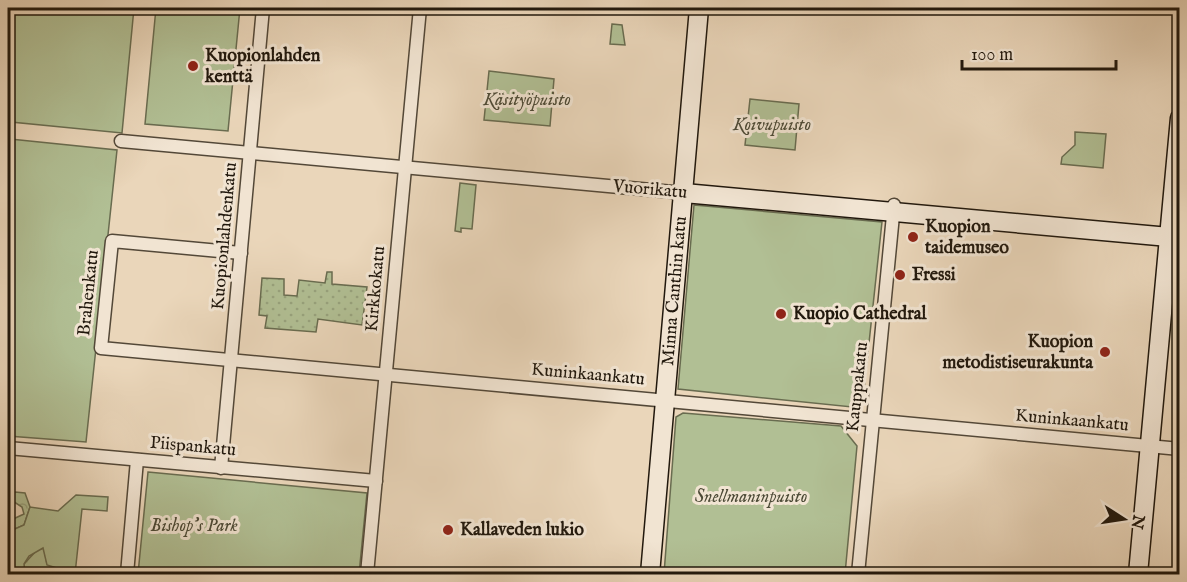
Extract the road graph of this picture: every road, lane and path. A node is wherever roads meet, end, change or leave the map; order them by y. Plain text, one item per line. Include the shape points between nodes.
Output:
1 (263, 8) edge
2 (420, 8) edge
3 (699, 8) edge
4 (1179, 118) edge
5 (121, 141) dead end
6 (250, 153) junction
7 (405, 167) junction
8 (684, 194) junction
9 (894, 208) junction
10 (1175, 238) edge
11 (241, 253) junction
12 (101, 348) joint
13 (231, 360) junction
14 (386, 375) junction
15 (665, 400) junction
16 (873, 420) junction
17 (1150, 447) junction
18 (8, 448) edge
19 (1179, 449) edge
20 (137, 460) junction
21 (221, 468) junction
22 (376, 481) junction
23 (127, 574) edge
24 (367, 574) edge
25 (650, 574) edge
26 (858, 574) edge
27 (1138, 574) edge

1 - 6 street, Kuopionlahdenkatu
2 - 7 street, Kirkkokatu
3 - 8 main road, Minna Canthin katu
4 - 10 main road
5 - 6 street, Vuorikatu
6 - 7 street, Vuorikatu
6 - 11 street, Kuopionlahdenkatu
7 - 8 street, Vuorikatu
7 - 14 street, Kirkkokatu
8 - 9 main road, Vuorikatu
8 - 15 main road, Minna Canthin katu
9 - 10 main road, Vuorikatu
9 - 16 street, Kauppakatu
10 - 17 main road
11 - 12 street, Brahenkatu via 112,241
11 - 13 street, Kuopionlahdenkatu
12 - 13 street, Kuninkaankatu
13 - 14 street, Kuninkaankatu
13 - 21 street, Kuopionlahdenkatu
14 - 15 street, Kuninkaankatu
14 - 22 street, Kirkkokatu
15 - 16 street, Kuninkaankatu
15 - 25 main road, Minna Canthin katu
16 - 17 street, Kuninkaankatu
16 - 26 street, Kauppakatu
17 - 19 street, Kuninkaankatu
17 - 27 main road
18 - 20 street, Piispankatu
20 - 21 street, Piispankatu
20 - 23 street
21 - 22 street, Piispankatu
22 - 24 street, Kirkkokatu

